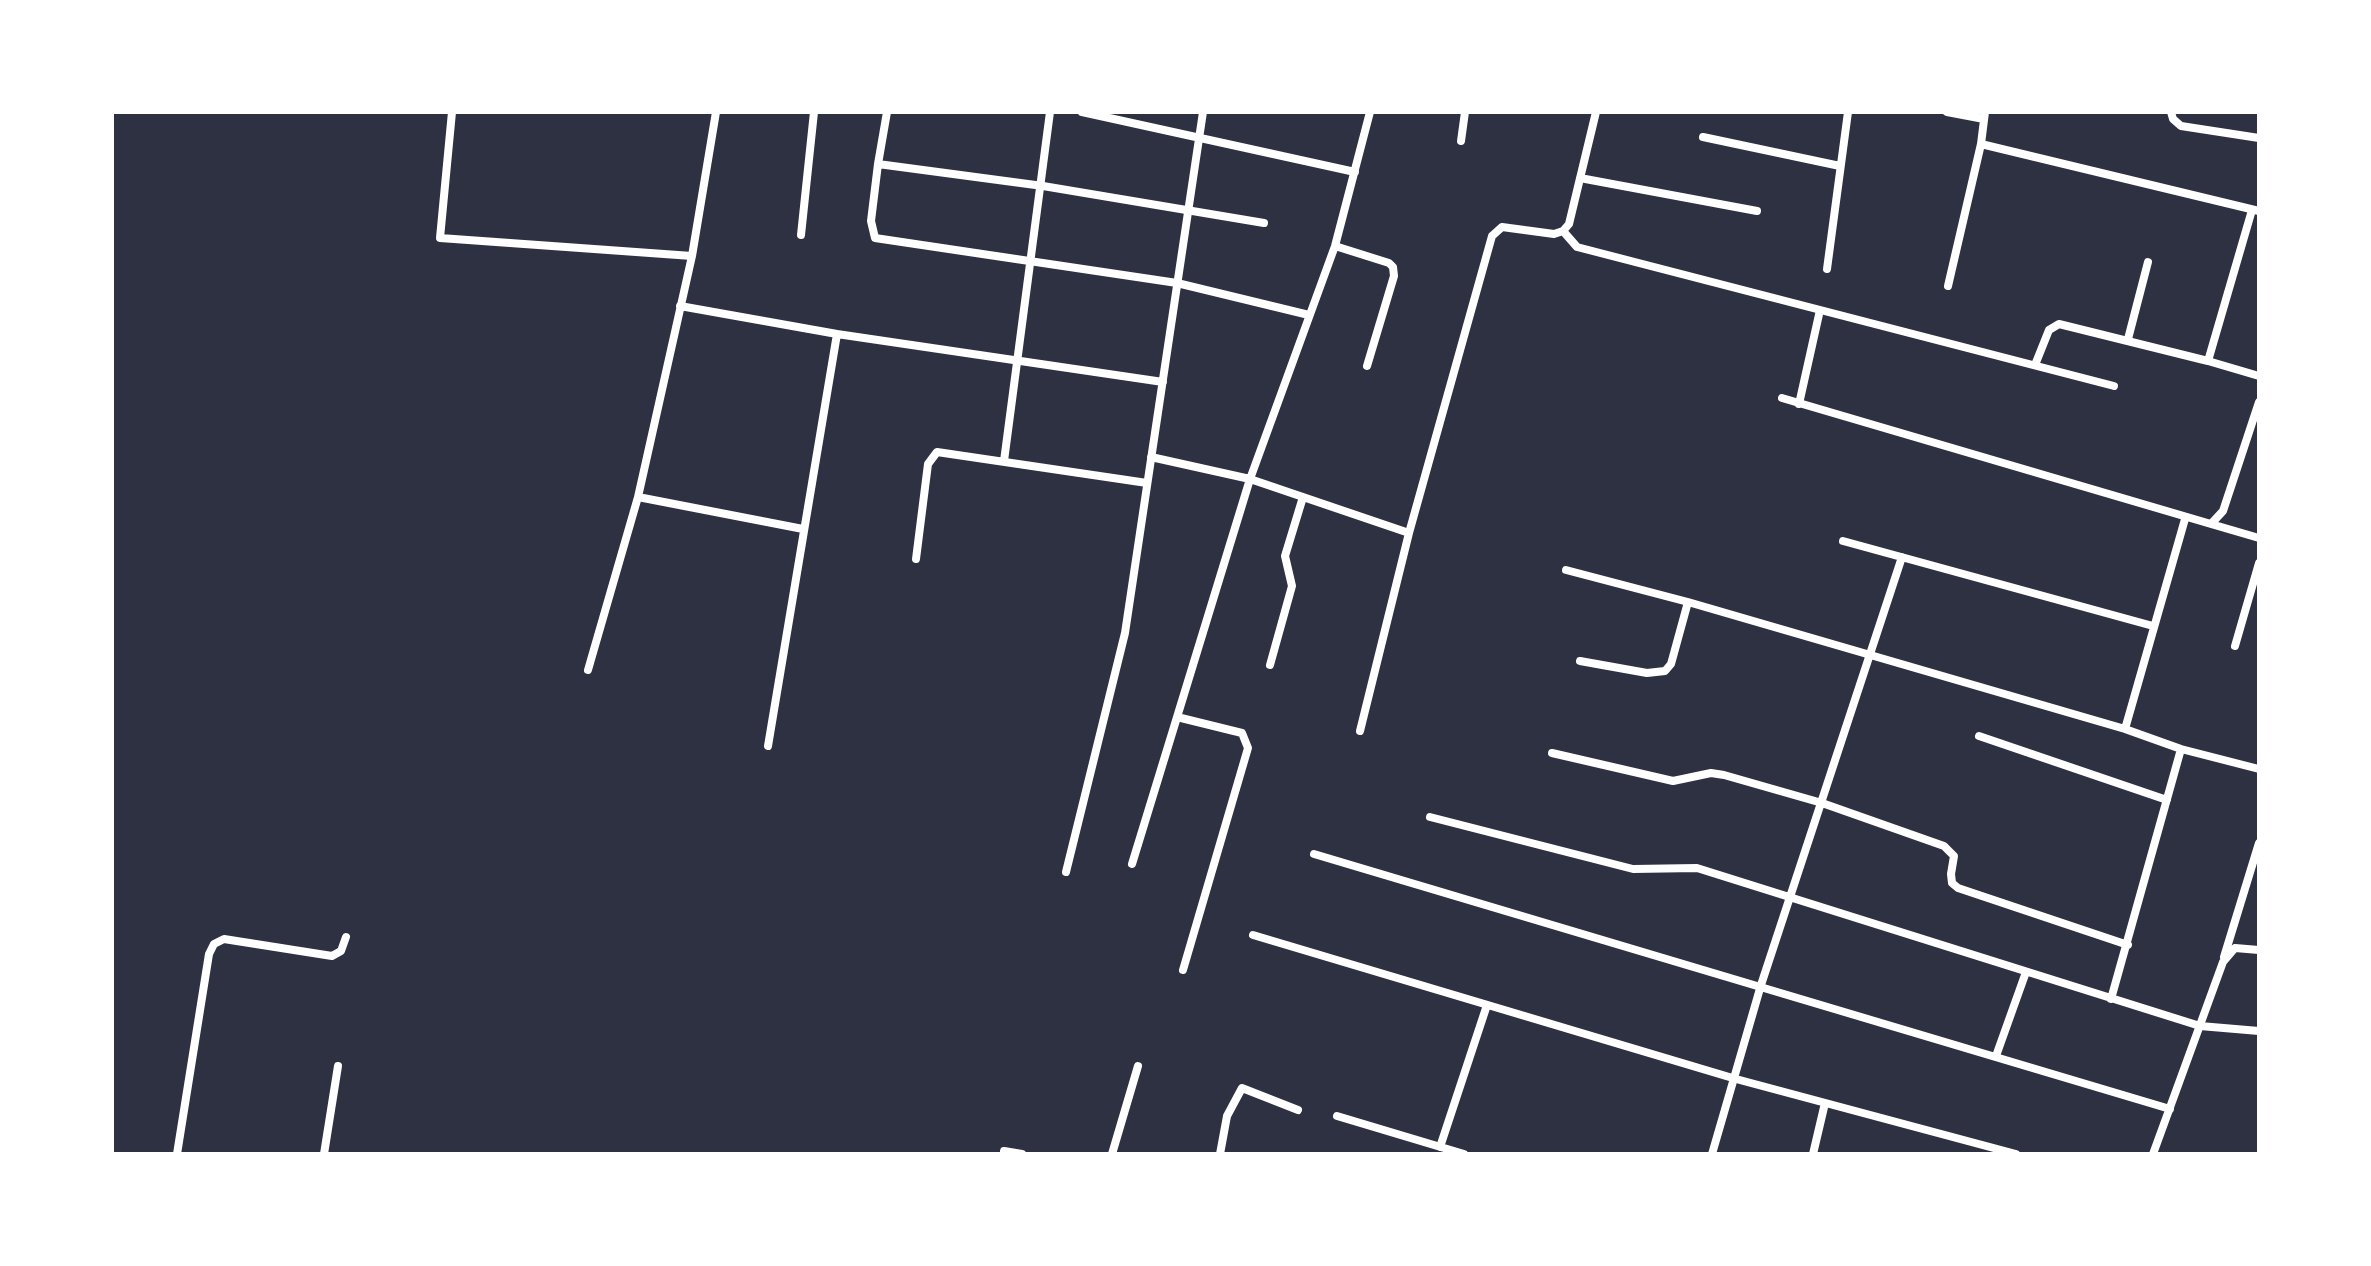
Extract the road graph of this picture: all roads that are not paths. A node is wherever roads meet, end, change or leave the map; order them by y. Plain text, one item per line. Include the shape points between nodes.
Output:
1 (452, 112) edge
2 (716, 112) edge
3 (814, 112) edge
4 (887, 112) edge
5 (1050, 112) edge
6 (1082, 112) edge
7 (1203, 112) edge
8 (1370, 112) edge
9 (1465, 112) edge
10 (1596, 112) edge
11 (1848, 112) edge
12 (1947, 112) edge
13 (2171, 112) edge
14 (1984, 115) edge
15 (1703, 137) dead end
16 (2259, 138) edge
17 (1199, 140) junction
18 (1461, 141) dead end
19 (1981, 144) junction
20 (878, 164) junction
21 (1840, 166) junction
22 (1355, 172) junction
23 (1580, 178) junction
24 (1043, 186) junction
25 (1190, 210) junction
26 (2255, 210) edge
27 (1757, 211) dead end
28 (1264, 223) dead end
29 (1563, 231) junction
30 (801, 235) dead end
31 (1335, 246) junction
32 (692, 256) junction
33 (2148, 262) dead end
34 (1033, 263) junction
35 (1827, 269) dead end
36 (1177, 283) junction
37 (1948, 286) dead end
38 (680, 306) junction
39 (1820, 310) junction
40 (1309, 315) junction
41 (837, 334) junction
42 (2128, 339) junction
43 (2208, 361) junction
44 (1018, 363) junction
45 (2035, 365) junction
46 (1367, 366) dead end
47 (2259, 376) edge
48 (1163, 382) junction
49 (2114, 386) dead end
50 (1782, 398) dead end
51 (2259, 402) edge
52 (1799, 404) junction
53 (1151, 457) junction
54 (1004, 461) junction
55 (1250, 479) junction
56 (1147, 483) junction
57 (638, 497) junction
58 (1303, 497) junction
59 (2185, 519) junction
60 (2211, 524) junction
61 (803, 529) junction
62 (1409, 533) junction
63 (2259, 538) edge
64 (1843, 541) dead end
65 (1902, 557) junction
66 (916, 559) dead end
67 (2259, 563) edge
68 (1566, 570) dead end
69 (1688, 602) junction
70 (2153, 626) junction
71 (2235, 646) dead end
72 (1871, 656) junction
73 (1580, 661) dead end
74 (1270, 665) dead end
75 (588, 670) dead end
76 (1177, 717) junction
77 (2125, 729) junction
78 (1360, 731) dead end
79 (1979, 736) dead end
80 (768, 746) dead end
81 (2181, 749) junction
82 (1552, 753) dead end
83 (2259, 769) edge
84 (2167, 800) junction
85 (1822, 803) junction
86 (1430, 817) dead end
87 (2259, 843) edge
88 (1314, 854) dead end
89 (1132, 864) dead end
90 (1066, 872) dead end
91 (1792, 895) junction
92 (1253, 935) dead end
93 (346, 937) dead end
94 (2128, 945) junction
95 (2259, 950) edge
96 (2223, 962) junction
97 (1183, 970) dead end
98 (2026, 972) junction
99 (1761, 985) junction
100 (2111, 999) junction
101 (1487, 1005) junction
102 (2200, 1026) junction
103 (2259, 1031) edge
104 (1996, 1056) junction
105 (338, 1066) dead end
106 (1138, 1066) dead end
107 (1736, 1079) junction
108 (1825, 1103) junction
109 (2170, 1109) junction
110 (1298, 1110) dead end
111 (1337, 1116) dead end
112 (1440, 1147) junction
113 (1004, 1151) dead end
114 (177, 1154) edge
115 (324, 1154) edge
116 (1022, 1154) edge
117 (1112, 1154) edge
118 (1220, 1154) edge
119 (1464, 1154) edge
120 (1712, 1154) edge
121 (1813, 1154) edge
122 (2016, 1154) edge
123 (2153, 1154) edge

1 - 32 street via 440,238
2 - 32 street
3 - 30 street
4 - 20 street
5 - 24 street
6 - 17 street
7 - 17 street
8 - 22 street
9 - 18 street
10 - 23 street
11 - 21 street
12 - 14 street
13 - 16 street via 2181,126
14 - 19 street
15 - 21 street
17 - 22 street
17 - 25 street
19 - 26 street
19 - 37 street
20 - 24 street
20 - 34 street via 871,221 875,238
21 - 35 street
22 - 31 street
23 - 27 street
23 - 29 street
24 - 25 street
24 - 34 street
25 - 28 street
25 - 36 street
26 - 43 street
29 - 39 street via 1577,247
29 - 62 street via 1502,227 1492,236
31 - 40 street
31 - 46 street via 1393,267
32 - 38 street
33 - 42 street
34 - 36 street
34 - 44 street
36 - 40 street
36 - 48 street
38 - 41 street
38 - 57 street
39 - 45 street
39 - 52 street
40 - 55 street
41 - 44 street
41 - 61 street
42 - 43 street
42 - 45 street via 2059,324 2049,330
43 - 47 street
44 - 48 street
44 - 54 street
45 - 49 street
48 - 53 street
50 - 52 street
51 - 60 street via 2223,511
52 - 59 street
53 - 55 street
53 - 56 street
54 - 56 street
54 - 66 street via 947,451 931,457
55 - 58 street
55 - 76 street
56 - 90 street via 1110,703
57 - 61 street
57 - 75 street
58 - 62 street
58 - 74 street via 1285,556 1292,586
59 - 60 street
59 - 70 street
60 - 63 street
61 - 80 street
62 - 78 street
64 - 65 street
65 - 70 street
65 - 72 street
67 - 71 street
68 - 69 street
69 - 72 street
69 - 73 street via 1665,671 1647,673
70 - 77 street
72 - 77 street
72 - 85 street
76 - 89 street
76 - 97 street via 1242,733 1248,748
77 - 81 street
79 - 84 street
81 - 83 street
81 - 84 street
82 - 85 street via 1673,781 1724,775
84 - 94 street
85 - 91 street
85 - 94 street via 1944,846 1954,856 1952,883 1958,888
86 - 91 street via 1633,869 1697,868
87 - 96 street
88 - 99 street
91 - 98 street
91 - 99 street
92 - 101 street
93 - 114 street via 341,951 332,956 224,939 214,944
94 - 100 street
95 - 96 street via 2235,948
96 - 102 street
98 - 100 street
98 - 104 street
99 - 104 street
99 - 107 street
100 - 102 street
101 - 107 street
101 - 112 street
102 - 103 street
102 - 109 street
104 - 109 street
105 - 115 street
106 - 117 street
107 - 108 street
107 - 120 street
108 - 121 street
108 - 122 street
109 - 123 street
110 - 118 street via 1242,1088 1227,1116
111 - 112 street
112 - 119 street
113 - 116 street

